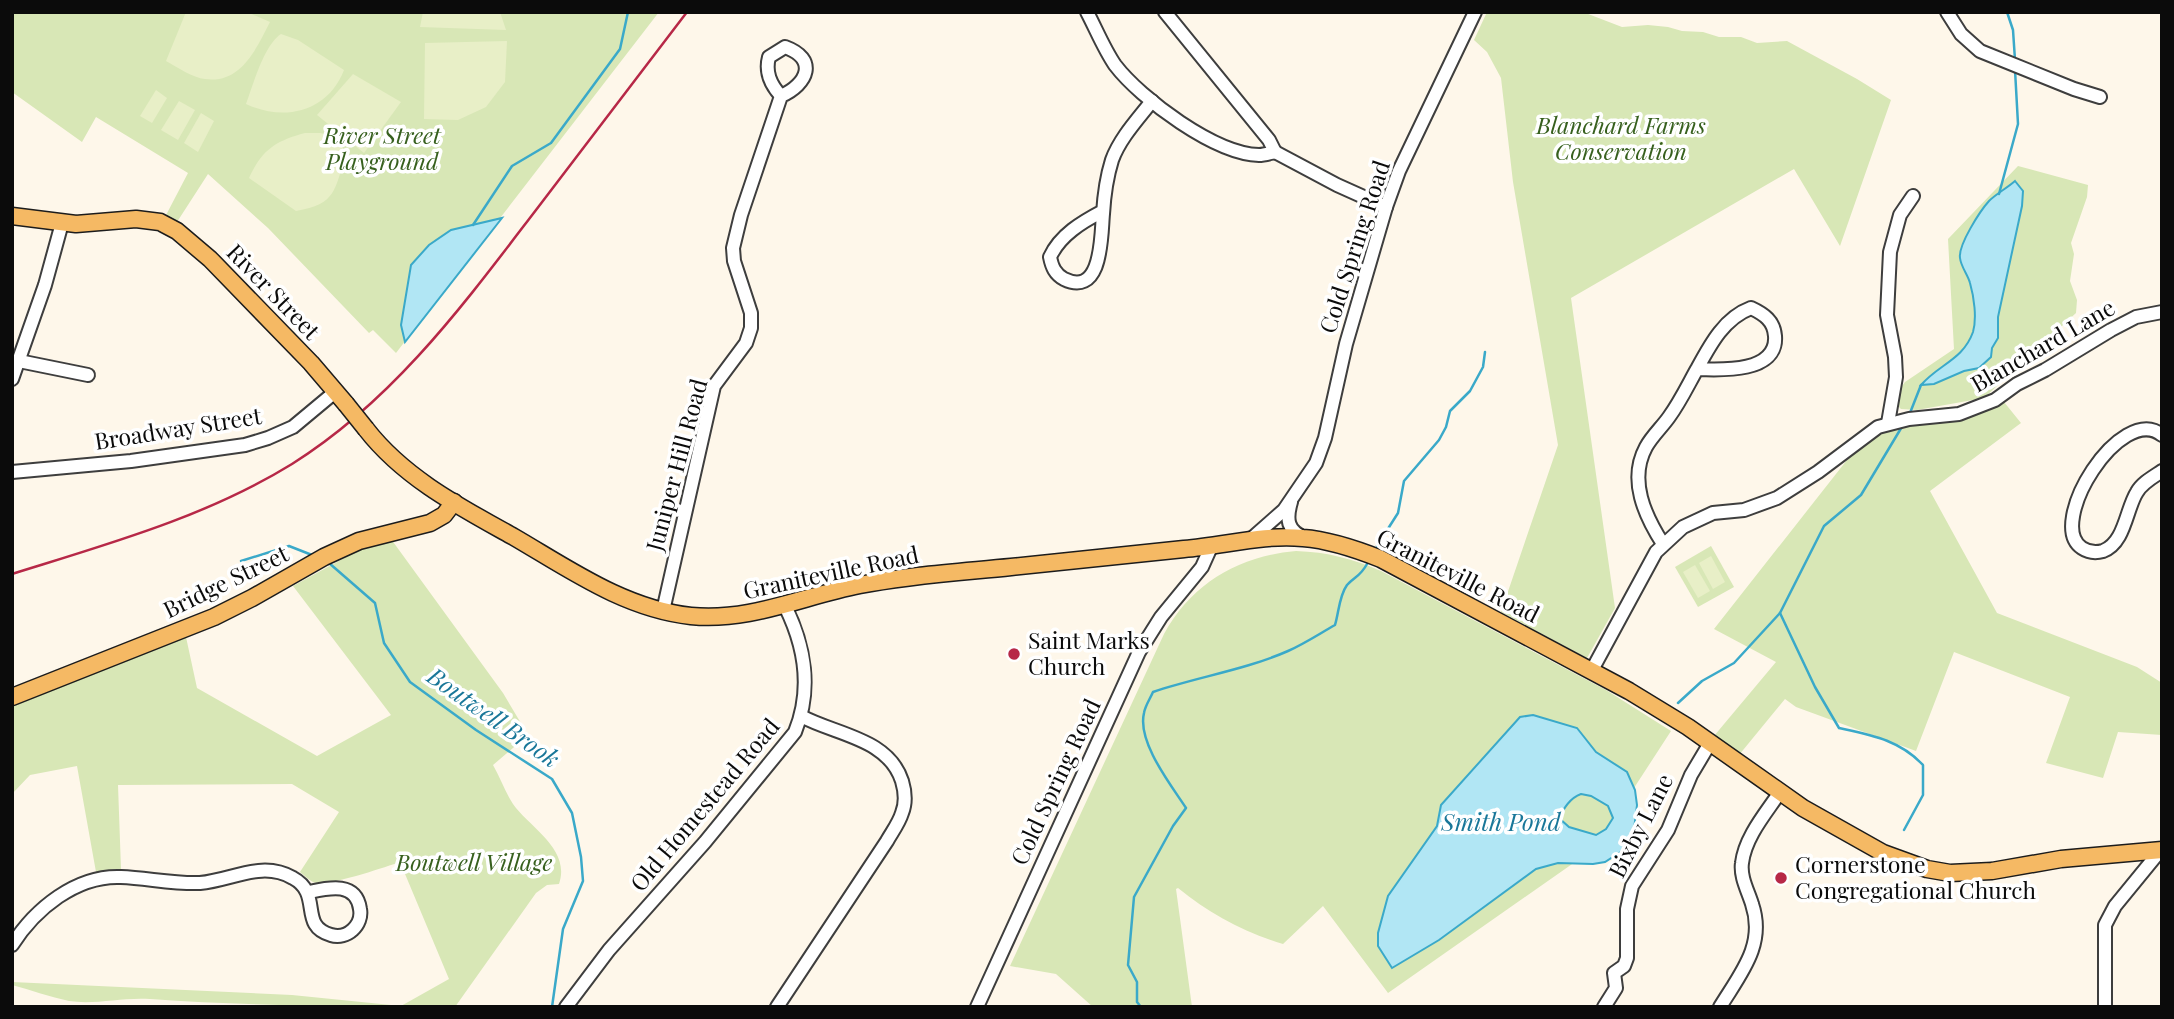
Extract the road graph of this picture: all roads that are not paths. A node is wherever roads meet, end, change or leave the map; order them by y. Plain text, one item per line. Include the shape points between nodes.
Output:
1 (1087, 12) edge
2 (1165, 12) edge
3 (1947, 12) edge
4 (1474, 13) edge
5 (781, 96) dead end
6 (2100, 97) dead end
7 (1152, 101) junction
8 (1275, 152) junction
9 (1913, 196) dead end
10 (1386, 207) junction
11 (1103, 211) junction
12 (12, 216) edge
13 (62, 223) junction
14 (2162, 312) edge
15 (19, 360) junction
16 (1697, 369) junction
17 (88, 375) dead end
18 (12, 379) edge
19 (341, 398) junction
20 (1888, 423) junction
21 (2162, 435) edge
22 (2162, 471) edge
23 (12, 472) edge
24 (1292, 500) junction
25 (454, 502) junction
26 (1305, 538) junction
27 (1250, 540) junction
28 (1663, 544) junction
29 (1211, 547) junction
30 (1193, 549) junction
31 (1188, 583) junction
32 (785, 606) junction
33 (663, 611) junction
34 (1592, 670) junction
35 (12, 697) edge
36 (802, 716) junction
37 (1710, 743) junction
38 (1780, 792) junction
39 (2161, 850) edge
40 (309, 892) junction
41 (12, 945) edge
42 (566, 1007) edge
43 (776, 1007) edge
44 (977, 1007) edge
45 (1604, 1007) edge
46 (1720, 1007) edge
47 (2105, 1007) edge

1 - 7 street via 1114,62
2 - 8 street
3 - 6 street via 1961,34 1980,51
4 - 10 street, Cold Spring Road
5 - 33 street, Juniper Hill Road via 733,248 751,328 746,343 714,386
7 - 8 street via 1217,143 1259,155
7 - 11 street via 1113,159
8 - 10 street
9 - 20 street via 1900,215 1890,251 1887,315 1896,377
10 - 24 street, Cold Spring Road via 1346,344 1325,438 1316,463
11 - 11 street via 1054,248 1049,257 1058,276 1083,281 1094,272 1100,258
12 - 13 main road, River Street
13 - 15 street
13 - 19 main road, River Street via 136,219 160,222 182,233
14 - 20 street, Blanchard Lane via 2136,317 1972,411
15 - 17 street
15 - 18 street
16 - 16 street via 1735,368 1765,360 1775,345 1772,322 1751,308 1737,313
16 - 28 street via 1645,448 1639,472 1643,508
19 - 23 street, Broadway Street via 293,427 245,445
19 - 25 main road, River Street, bridge via 385,452
20 - 28 street, Blanchard Lane via 1777,498 1695,520
21 - 22 street via 2148,429 2132,433 2100,460 2072,518 2077,544 2094,552 2113,544 2137,492
24 - 26 street via 1287,518 1290,527
24 - 27 street, Cold Spring Road
25 - 33 main road, Graniteville Road via 614,594
25 - 35 main road, Bridge Street via 430,523 359,541 214,617
26 - 27 main road, Graniteville Road
26 - 34 main road, Graniteville Road via 1341,544 1381,559
27 - 29 main road, Graniteville Road
28 - 34 street, Blanchard Lane
29 - 30 main road, Graniteville Road
29 - 31 street, Cold Spring Road
30 - 31 street
30 - 32 main road, Graniteville Road via 916,576 842,589
31 - 44 street, Cold Spring Road via 1139,652
32 - 33 main road, Graniteville Road via 722,616
32 - 36 street, Old Homestead Road via 805,668
34 - 37 main road, Graniteville Road
36 - 42 street, Old Homestead Road via 789,741 609,950
36 - 43 street via 884,753 899,774 905,803 887,841
37 - 38 main road, Graniteville Road
37 - 45 street, Bixby Lane via 1668,830 1632,886 1627,958 1614,973 1616,988
38 - 39 main road, Graniteville Road via 1882,853 1950,873
38 - 46 street via 1744,851 1741,871 1754,907 1756,945
39 - 47 street via 2105,925
40 - 40 street via 341,887 352,893 361,911 360,922 344,935 325,934 311,918
40 - 41 street via 294,878 269,869 200,883 111,877 52,900

